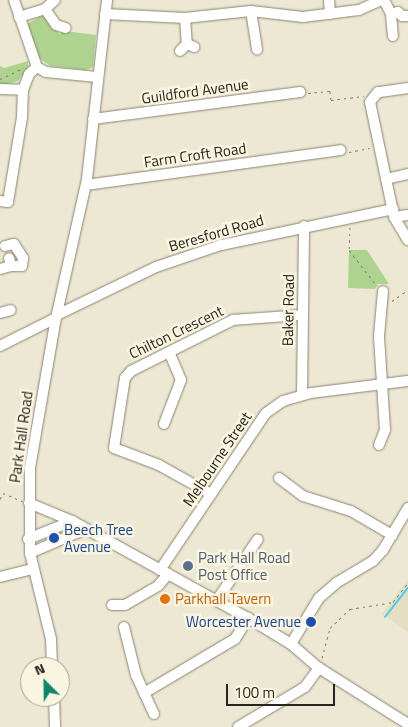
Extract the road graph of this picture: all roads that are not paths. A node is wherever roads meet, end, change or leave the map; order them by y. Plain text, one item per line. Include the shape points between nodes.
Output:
1 (14, 0) edge
2 (55, 0) edge
3 (107, 0) edge
4 (329, 0) edge
5 (383, 0) edge
6 (46, 9) junction
7 (251, 11) junction
8 (105, 14) junction
9 (330, 14) junction
10 (397, 16) edge
11 (19, 17) junction
12 (185, 18) junction
13 (66, 28) dead end
14 (393, 36) dead end
15 (187, 47) dead end
16 (257, 50) dead end
17 (37, 67) junction
18 (97, 77) junction
19 (408, 88) edge
20 (0, 89) edge
21 (23, 90) junction
22 (300, 92) road end
23 (93, 119) junction
24 (341, 150) road end
25 (408, 174) edge
26 (386, 179) junction
27 (86, 185) junction
28 (0, 201) edge
29 (393, 213) junction
30 (408, 215) edge
31 (304, 226) junction
32 (408, 240) edge
33 (5, 246) dead end
34 (0, 269) edge
35 (383, 291) road end
36 (11, 310) dead end
37 (0, 313) edge
38 (303, 315) junction
39 (57, 316) junction
40 (0, 346) edge
41 (169, 352) junction
42 (408, 381) edge
43 (383, 384) junction
44 (302, 395) junction
45 (164, 424) dead end
46 (379, 445) dead end
47 (279, 478) dead end
48 (211, 494) junction
49 (29, 503) junction
50 (408, 508) edge
51 (72, 521) junction
52 (86, 529) junction
53 (392, 535) junction
54 (28, 539) junction
55 (258, 539) dead end
56 (30, 553) junction
57 (33, 569) junction
58 (164, 572) junction
59 (0, 578) edge
60 (217, 600) junction
61 (112, 605) dead end
62 (248, 618) junction
63 (124, 627) dead end
64 (291, 644) junction
65 (52, 657) edge
66 (319, 668) junction
67 (144, 693) junction
68 (54, 707) edge
69 (154, 714) dead end
70 (408, 724) edge
71 (55, 727) edge
72 (238, 727) edge

1 - 11 street
2 - 6 street
3 - 8 street, Park Hall Road
4 - 9 street
5 - 9 street via 359,10
5 - 10 street
6 - 11 street
6 - 13 street via 56,25
7 - 9 street via 303,17
7 - 12 street
7 - 16 street
8 - 12 street
8 - 18 street, Park Hall Road
10 - 14 street
11 - 17 street
12 - 15 street
17 - 18 street via 46,72
17 - 21 street via 29,74
18 - 23 street, Park Hall Road
19 - 26 street via 378,92 371,100
20 - 21 street
21 - 28 street via 8,202
22 - 23 street, Guildford Avenue
23 - 27 street, Park Hall Road
24 - 27 street, Farm Croft Road via 310,159
25 - 26 street
26 - 29 street
27 - 39 street, Park Hall Road
29 - 30 street, Beresford Road
29 - 31 street, Beresford Road
29 - 32 street
31 - 38 street, Baker Road
31 - 39 street, Beresford Road via 221,245 156,266
33 - 34 street via 14,244 23,258 22,266 10,262
35 - 43 street via 380,309
36 - 37 street
38 - 41 street, Chilton Crescent via 233,320
38 - 44 street, Baker Road
39 - 40 street, Beresford Road
39 - 49 street, Park Hall Road via 33,441
41 - 45 street via 181,380
41 - 48 street, Chilton Crescent via 132,370 125,378 113,444 118,452 159,465
42 - 43 street, Melbourne Street
43 - 44 street, Melbourne Street
43 - 46 street via 385,430
44 - 48 street, Melbourne Street via 283,401 266,413
47 - 53 street via 303,496 351,511
48 - 58 street, Melbourne Street
49 - 51 street, Park Hall Road
49 - 54 street
50 - 53 street
51 - 52 street, Park Hall Road
51 - 54 street
52 - 56 street
52 - 58 street, Park Hall Road
53 - 64 street via 373,561 336,583 319,598
54 - 56 street
55 - 60 street
56 - 57 street
57 - 59 street
57 - 65 street via 51,639
58 - 60 street, Park Hall Road
58 - 61 street, Melbourne Street via 158,586 125,606
60 - 62 street, Park Hall Road
62 - 64 street, Park Hall Road
62 - 67 street via 235,639
63 - 67 street
64 - 66 street, Park Hall Road
66 - 70 street, Park Hall Road
66 - 72 street via 305,687
67 - 69 street
68 - 71 street

